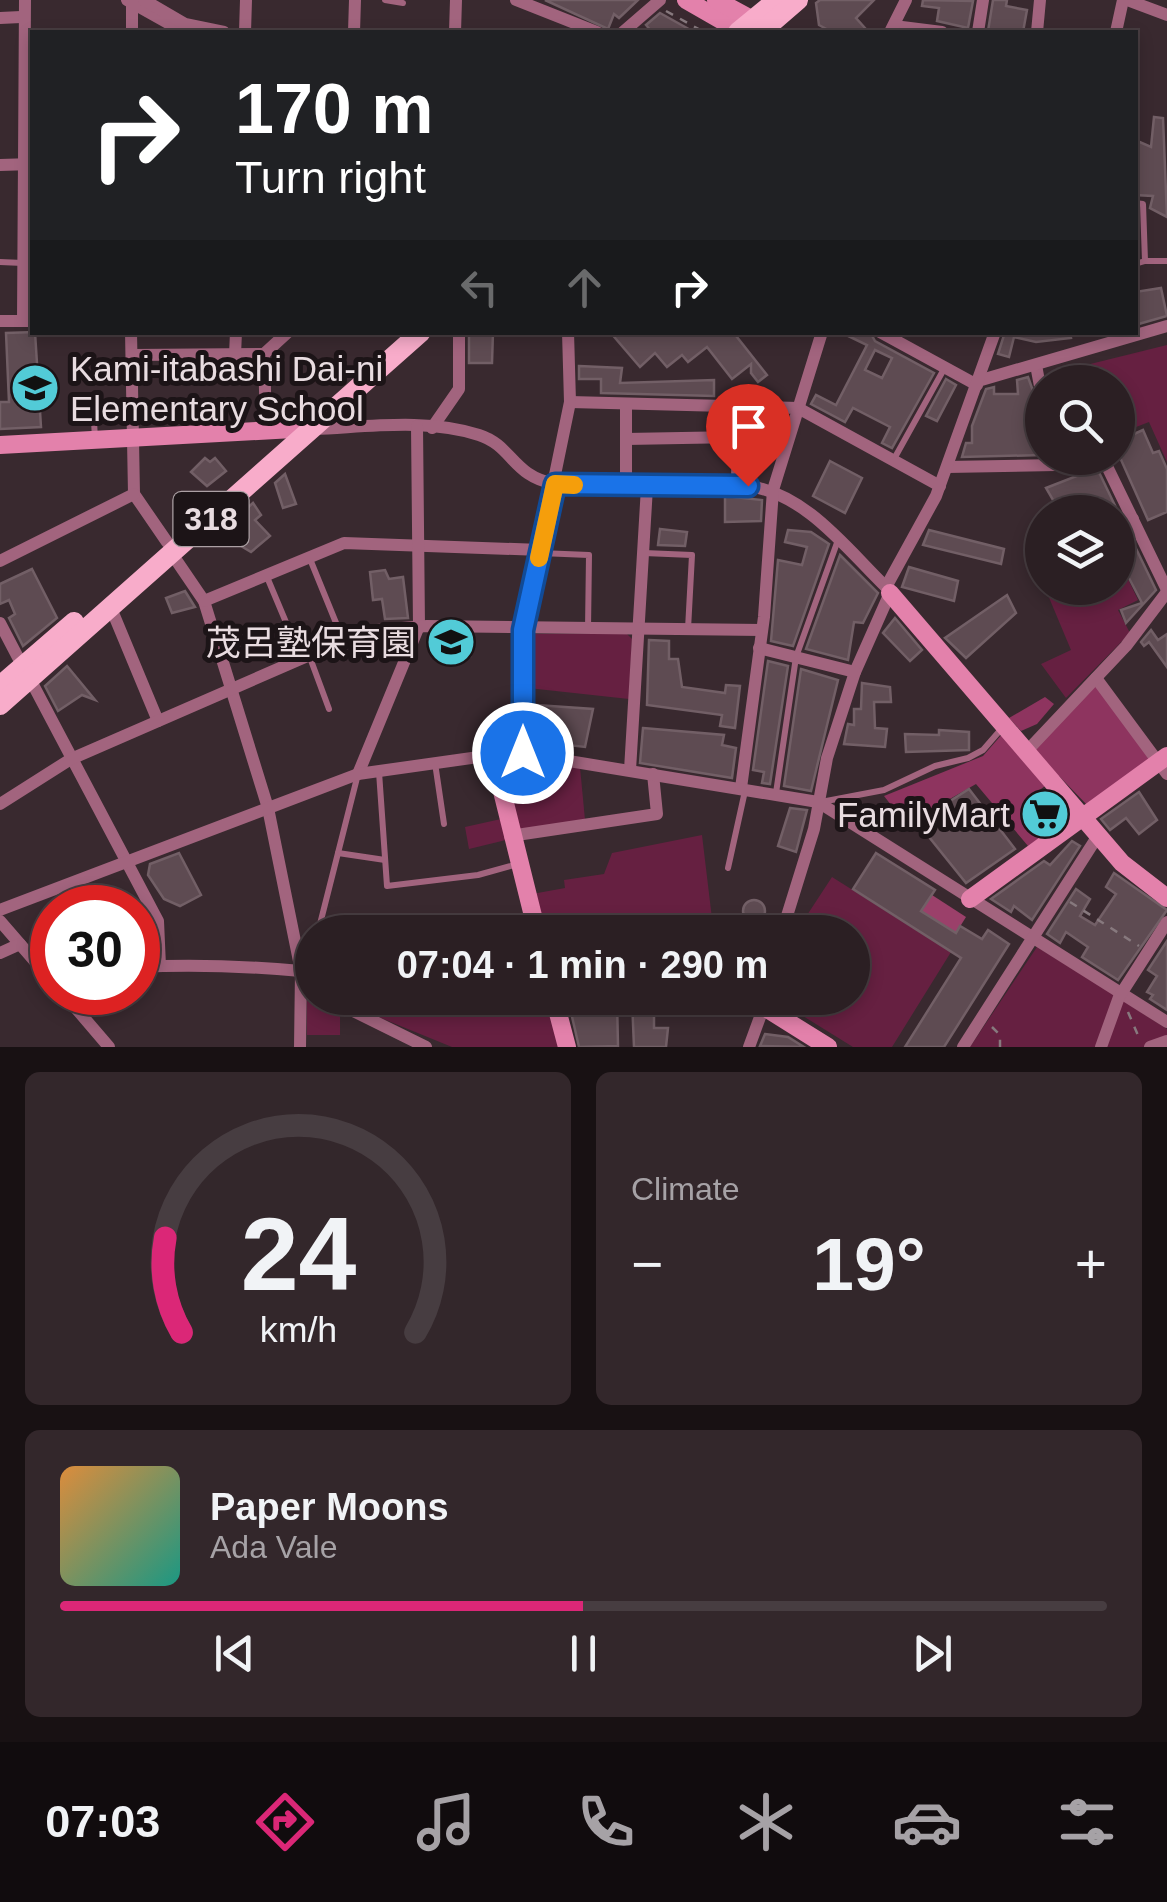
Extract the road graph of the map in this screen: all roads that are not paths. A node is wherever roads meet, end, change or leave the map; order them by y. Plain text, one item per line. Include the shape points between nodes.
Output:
1 (25, 0) edge
2 (246, 0) edge
3 (355, 0) edge
4 (385, 0) edge
5 (456, 0) edge
6 (516, 0) edge
7 (777, 0) edge
8 (798, 0) edge
9 (906, 0) edge
10 (983, 0) edge
11 (1040, 0) edge
12 (1125, 0) edge
13 (134, 1) edge
14 (654, 2) edge
15 (699, 2) edge
16 (403, 4) dead end
17 (552, 7) edge
18 (1164, 9) edge
19 (21, 17) junction
20 (0, 18) edge
21 (160, 26) edge
22 (756, 29) edge
23 (892, 29) edge
24 (132, 30) edge
25 (214, 30) edge
26 (245, 30) edge
27 (354, 30) edge
28 (455, 30) edge
29 (593, 30) edge
30 (625, 30) edge
31 (978, 30) edge
32 (1037, 30) edge
33 (1117, 30) edge
34 (27, 164) edge
35 (0, 165) edge
36 (1138, 204) edge
37 (1167, 261) edge
38 (0, 262) edge
39 (1145, 262) junction
40 (22, 263) junction
41 (1138, 263) edge
42 (0, 321) edge
43 (28, 321) edge
44 (1167, 326) edge
45 (1138, 332) edge
46 (131, 335) edge
47 (236, 335) edge
48 (285, 335) edge
49 (399, 335) edge
50 (417, 335) edge
51 (459, 335) edge
52 (568, 335) edge
53 (821, 335) edge
54 (885, 335) edge
55 (993, 335) edge
56 (1123, 335) edge
57 (235, 354) junction
58 (264, 354) junction
59 (132, 356) junction
60 (1036, 365) edge
61 (945, 368) junction
62 (1025, 368) edge
63 (977, 383) junction
64 (570, 402) junction
65 (626, 404) junction
66 (738, 406) junction
67 (798, 408) junction
68 (78, 422) dead end
69 (416, 426) junction
70 (266, 427) junction
71 (432, 428) junction
72 (301, 429) junction
73 (133, 438) junction
74 (738, 438) junction
75 (626, 439) junction
76 (95, 440) junction
77 (0, 445) edge
78 (894, 460) junction
79 (1025, 463) edge
80 (947, 468) junction
81 (555, 484) junction
82 (626, 486) junction
83 (737, 486) junction
84 (940, 486) junction
85 (647, 487) junction
86 (773, 490) junction
87 (134, 494) junction
88 (1135, 523) edge
89 (838, 540) junction
90 (415, 546) junction
91 (169, 548) junction
92 (540, 551) junction
93 (643, 553) junction
94 (309, 558) junction
95 (0, 560) edge
96 (266, 576) junction
97 (888, 590) junction
98 (1167, 591) edge
99 (204, 601) junction
100 (1157, 606) junction
101 (111, 608) junction
102 (1167, 619) edge
103 (0, 623) edge
104 (419, 626) junction
105 (523, 630) junction
106 (588, 630) junction
107 (638, 630) junction
108 (688, 630) junction
109 (762, 630) junction
110 (344, 641) junction
111 (759, 648) junction
112 (305, 657) junction
113 (796, 657) junction
114 (855, 672) junction
115 (26, 673) junction
116 (1096, 678) junction
117 (0, 686) edge
118 (231, 689) junction
119 (0, 705) edge
120 (329, 709) dead end
121 (158, 721) junction
122 (1004, 726) junction
123 (1026, 752) junction
124 (523, 753) junction
125 (493, 755) junction
126 (71, 759) junction
127 (435, 763) junction
128 (1164, 764) edge
129 (630, 770) junction
130 (379, 771) junction
131 (358, 774) junction
132 (653, 774) junction
133 (743, 789) junction
134 (776, 794) junction
135 (818, 802) junction
136 (0, 804) edge
137 (268, 808) junction
138 (1083, 818) junction
139 (444, 824) dead end
140 (1099, 834) junction
141 (510, 836) junction
142 (338, 852) junction
143 (385, 860) junction
144 (124, 862) junction
145 (518, 864) junction
146 (728, 868) dead end
147 (137, 885) edge
148 (1167, 898) edge
149 (970, 899) junction
150 (0, 910) edge
151 (322, 915) edge
152 (532, 915) edge
153 (787, 915) edge
154 (0, 921) edge
155 (1167, 922) edge
156 (1032, 939) junction
157 (295, 941) edge
158 (20, 944) junction
159 (0, 953) edge
160 (30, 954) edge
161 (160, 966) edge
162 (295, 970) edge
163 (1121, 993) junction
164 (82, 1015) edge
165 (300, 1015) edge
166 (361, 1015) edge
167 (559, 1015) edge
168 (761, 1015) edge
169 (783, 1015) edge
170 (1167, 1022) edge
171 (1167, 1041) edge
172 (109, 1047) edge
173 (300, 1047) edge
174 (426, 1047) edge
175 (568, 1047) edge
176 (750, 1047) edge
177 (828, 1047) edge
178 (964, 1047) edge
179 (1102, 1047) edge
180 (1146, 1047) edge

1 - 19 street
2 - 26 street
3 - 27 street
4 - 16 lane
5 - 28 street
6 - 17 street
7 - 22 main road
8 - 22 main road
9 - 23 street
10 - 31 street
11 - 32 street
12 - 18 street
12 - 33 street
13 - 21 street
13 - 24 street
13 - 25 street
14 - 30 street
15 - 22 street
17 - 29 street
19 - 20 street
19 - 34 street
34 - 35 street
34 - 40 street
36 - 39 lane
37 - 39 lane
38 - 40 lane
39 - 41 lane
40 - 43 street
42 - 43 street
44 - 45 street
46 - 59 street
47 - 57 street
48 - 58 street
49 - 72 main road, 318
50 - 72 main road, 318
51 - 71 street via 459,389
52 - 64 street
53 - 67 street
54 - 61 street
55 - 63 street
56 - 60 street
57 - 58 street
57 - 59 street
58 - 70 street
59 - 73 street
61 - 63 street
61 - 78 lane
62 - 63 street
63 - 80 street
64 - 65 street
64 - 81 street
65 - 66 street
65 - 75 street
66 - 67 street
66 - 74 street
67 - 78 street
67 - 86 street
68 - 76 lane via 94,421
69 - 71 street
69 - 72 street
69 - 90 street via 421,496
70 - 72 street
70 - 73 street
71 - 81 street via 479,435 529,479
72 - 91 main road, 318
73 - 76 street
73 - 87 street
74 - 75 street
74 - 83 street
75 - 82 street
76 - 77 street
78 - 84 street
79 - 80 street
80 - 84 street
81 - 82 street
81 - 92 street
82 - 85 street
83 - 85 street
83 - 86 street
84 - 97 street
85 - 93 street
86 - 89 street
86 - 109 street
87 - 91 street
87 - 95 street
88 - 98 street
89 - 97 street
89 - 113 lane
90 - 92 street
90 - 94 street via 344,543
90 - 104 street
91 - 99 street
91 - 101 main road, 318
91 - 115 main road, 318
92 - 105 street
92 - 106 lane via 589,555
93 - 107 street
93 - 108 lane via 692,554
94 - 96 street
94 - 110 lane
96 - 99 street
96 - 112 lane
97 - 114 street
97 - 122 street
98 - 100 street
99 - 118 street
100 - 102 street
100 - 116 street
101 - 115 main road, 318
101 - 121 street
103 - 115 street
104 - 105 street
104 - 110 street
104 - 131 street
105 - 106 street
105 - 124 street
106 - 107 street
107 - 108 street
107 - 129 street
108 - 109 street
109 - 111 street
110 - 112 street
111 - 113 street
111 - 133 street
112 - 118 street
112 - 120 lane
113 - 114 street
113 - 134 lane
114 - 135 street
115 - 117 main road, 318
115 - 119 main road, 318
115 - 126 street
116 - 123 street
116 - 128 street
118 - 121 street
118 - 137 street
121 - 126 street
122 - 123 street
122 - 135 lane via 968,759 884,790
123 - 138 street
124 - 125 street
124 - 129 street
125 - 127 street
125 - 141 street
126 - 136 street
126 - 144 street
127 - 130 street
127 - 139 lane
128 - 138 street
129 - 132 street
130 - 131 street
130 - 143 lane
131 - 137 street
131 - 142 lane
132 - 133 street
132 - 141 street via 657,814
133 - 134 street
133 - 146 lane
134 - 135 street
135 - 149 street
135 - 153 street
137 - 144 street
137 - 157 street
138 - 140 street
138 - 149 street
140 - 148 street via 1135,876
140 - 156 street
141 - 145 street
142 - 143 lane
142 - 151 lane
143 - 145 lane via 388,886
144 - 147 street
144 - 150 street
145 - 152 street
149 - 156 street
154 - 158 street
155 - 163 street
156 - 163 street
156 - 178 street
158 - 159 street
158 - 160 street
161 - 162 street
163 - 170 street
163 - 179 street
164 - 172 street
165 - 173 street
166 - 174 street
167 - 175 street
168 - 176 street
169 - 177 street
171 - 180 street

